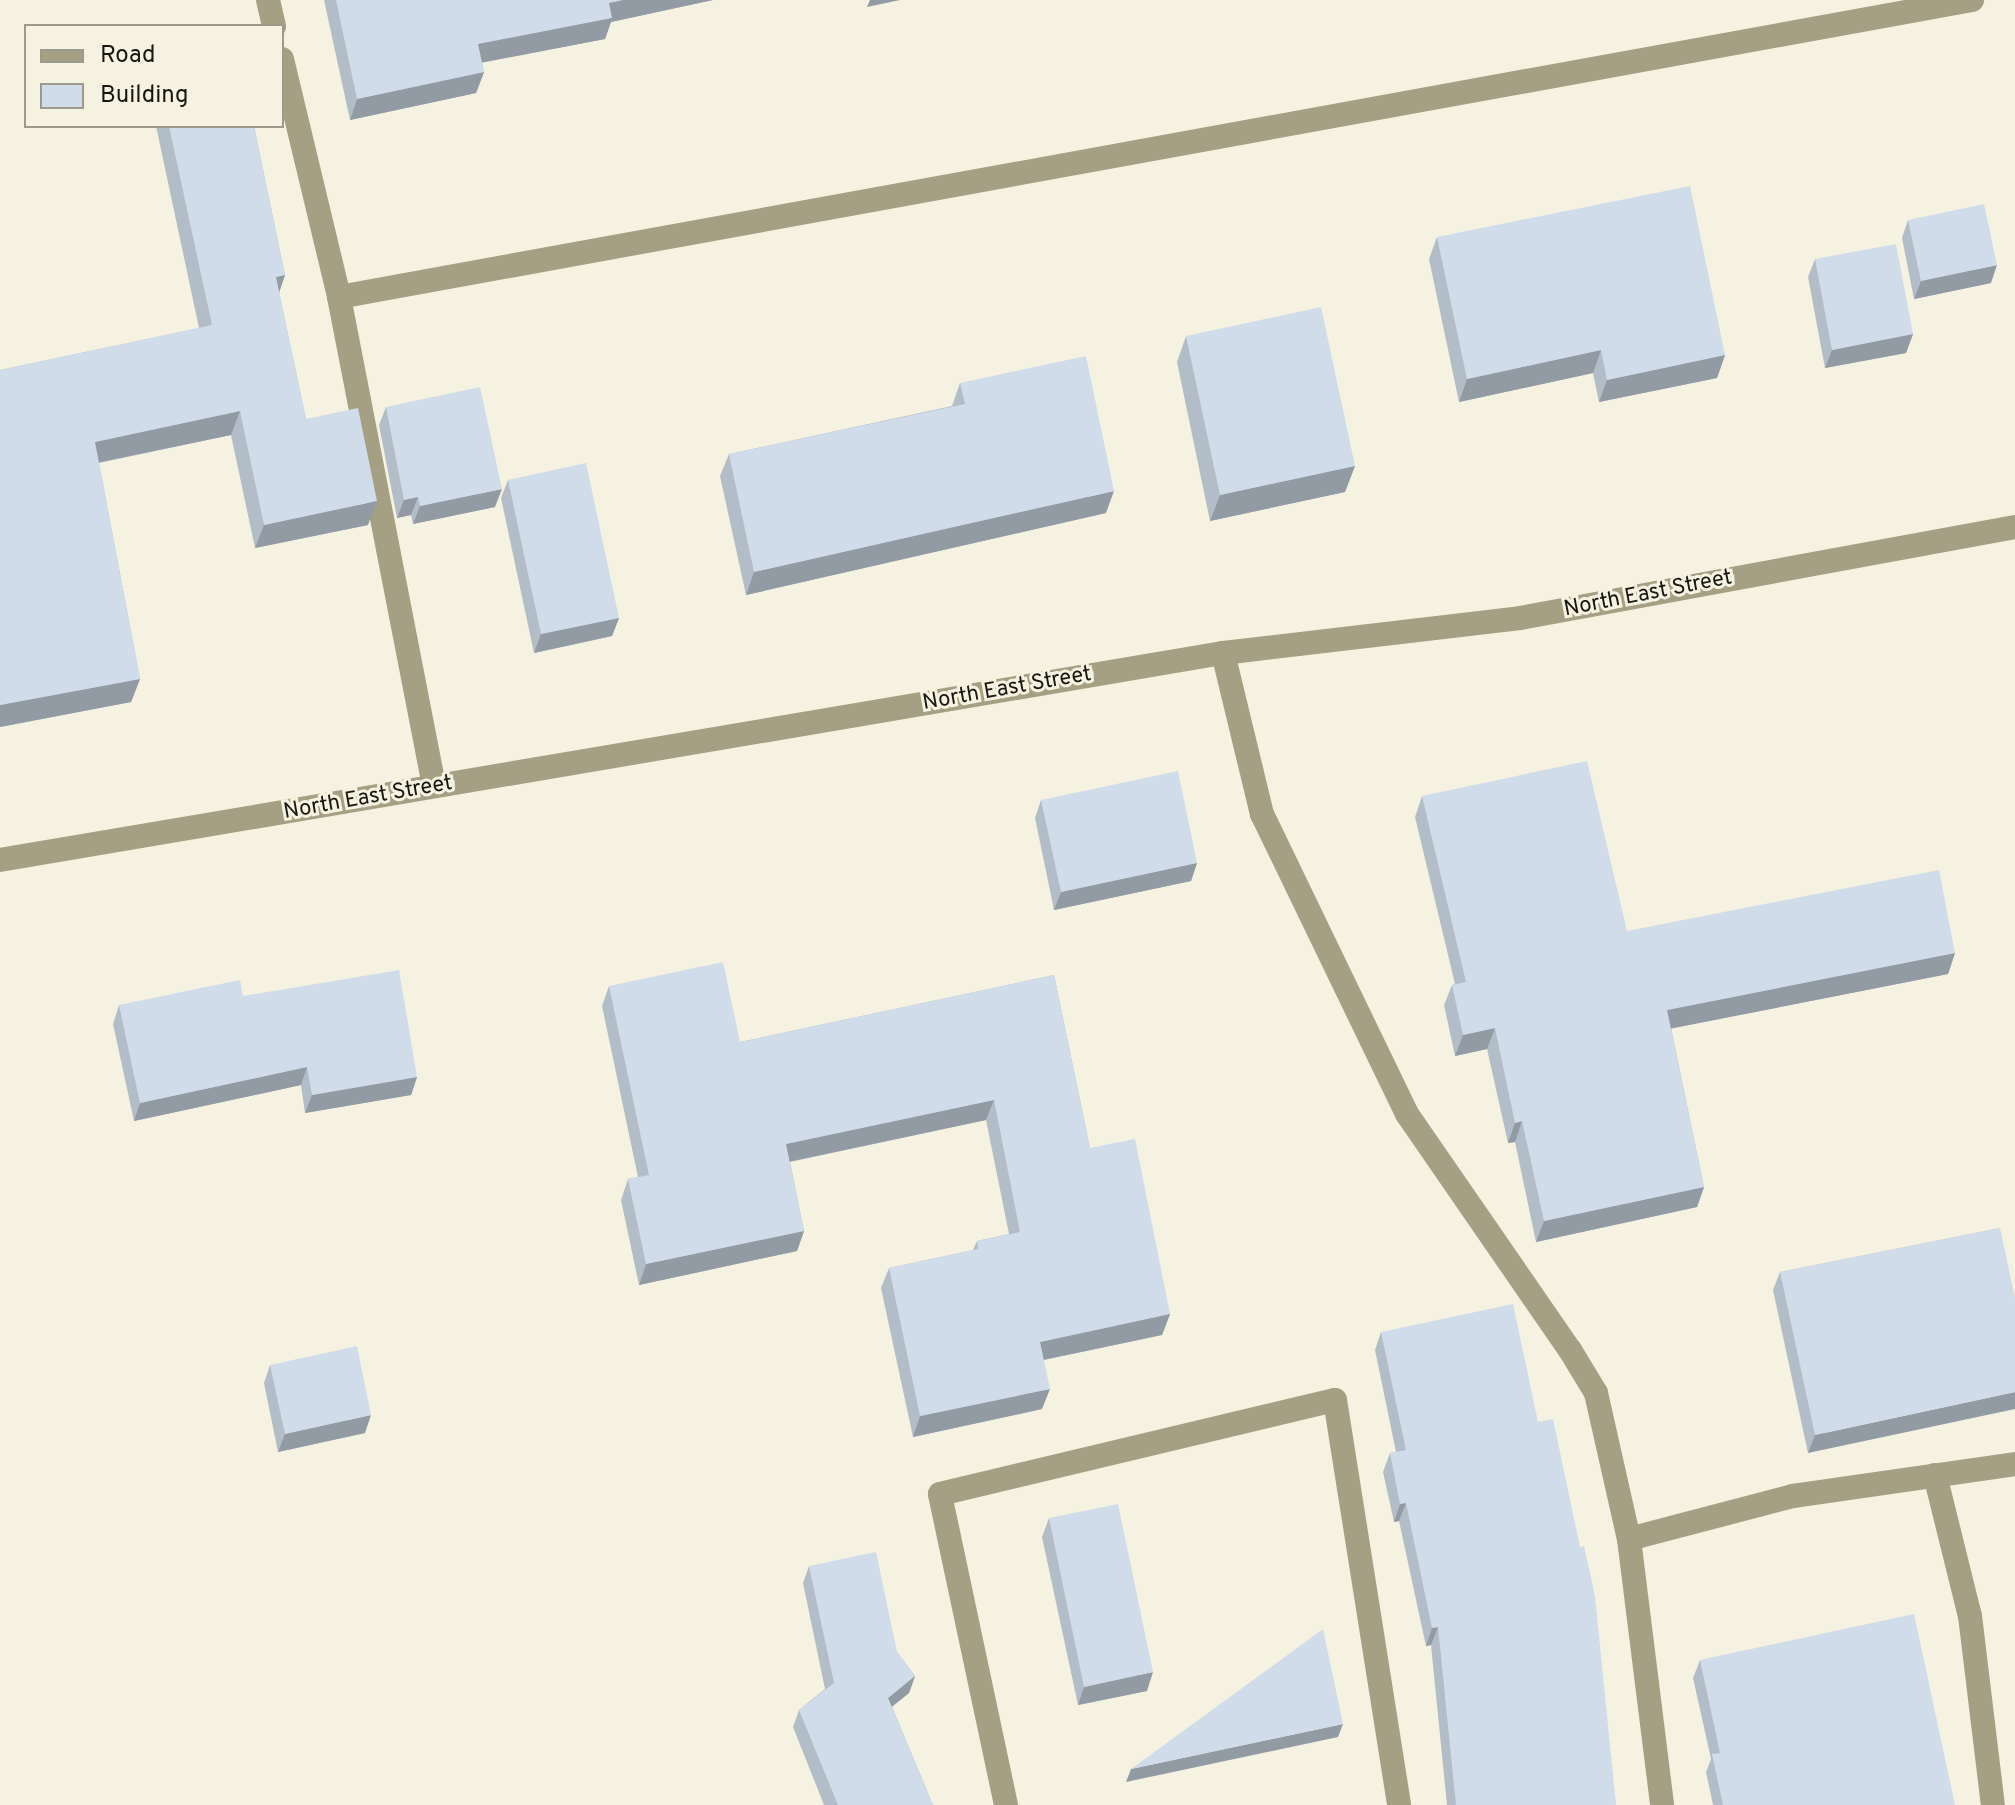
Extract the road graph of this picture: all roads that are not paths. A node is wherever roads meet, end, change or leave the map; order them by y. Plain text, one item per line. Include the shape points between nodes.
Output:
1 (268, 0) edge
2 (1972, 0) edge
3 (274, 24) edge
4 (284, 67) edge
5 (339, 297) junction
6 (2015, 527) edge
7 (1223, 653) junction
8 (434, 786) junction
9 (0, 860) edge
10 (2015, 1464) edge
11 (1935, 1475) junction
12 (1629, 1539) junction
13 (1006, 1805) edge
14 (1399, 1805) edge
15 (1662, 1805) edge
16 (1993, 1805) edge

1 - 3 street
2 - 5 street
4 - 5 street
5 - 8 street
6 - 7 street, North East Street via 1520,618
7 - 8 street, North East Street
7 - 12 street via 1262,814 1407,1114 1596,1393
8 - 9 street, North East Street
10 - 11 street
11 - 12 street via 1793,1496
11 - 16 street via 1970,1616
12 - 15 street
13 - 14 street via 940,1494 1335,1400

